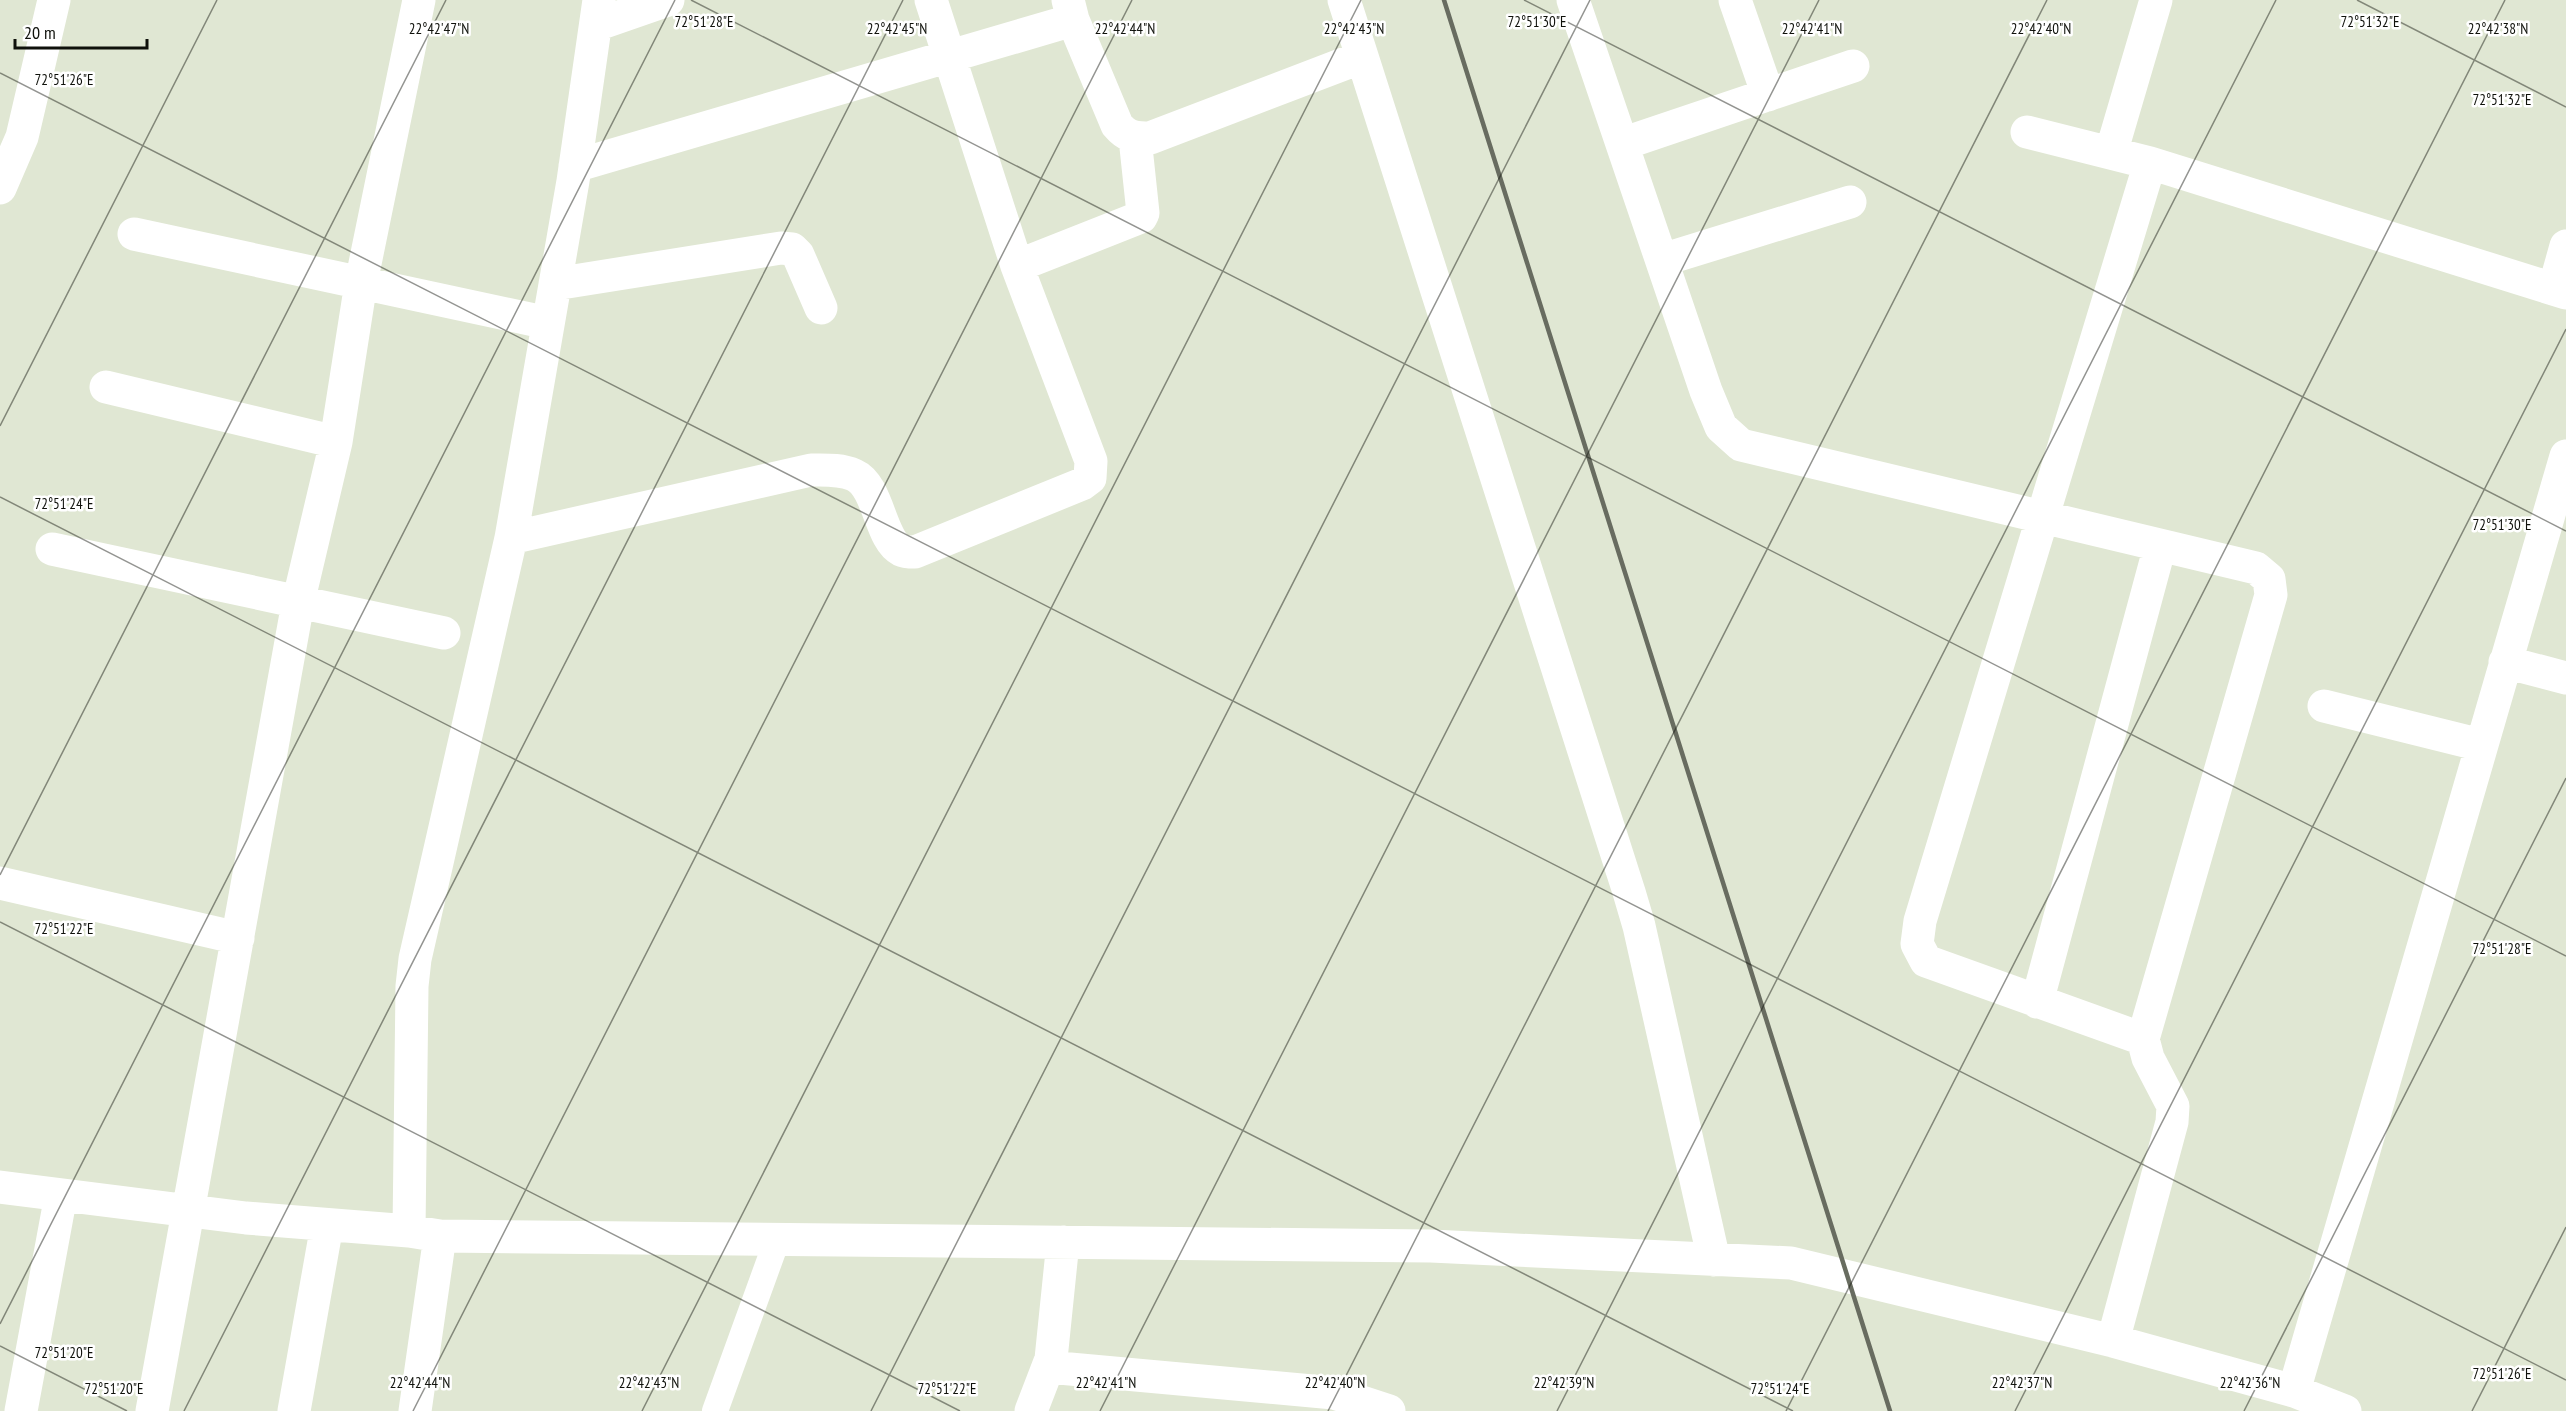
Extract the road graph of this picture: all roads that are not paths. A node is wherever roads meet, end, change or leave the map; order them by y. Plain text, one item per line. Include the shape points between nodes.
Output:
1 (54, 0) edge
2 (420, 0) edge
3 (668, 0) edge
4 (931, 0) edge
5 (1344, 0) edge
6 (1572, 0) edge
7 (1735, 0) edge
8 (2156, 0) edge
9 (1070, 10) edge
10 (598, 12) edge
11 (948, 57) junction
12 (1362, 57) junction
13 (1853, 66) dead end
14 (1768, 95) junction
15 (2027, 132) dead end
16 (1135, 138) junction
17 (1622, 144) junction
18 (2111, 153) junction
19 (2150, 163) junction
20 (575, 166) junction
21 (0, 188) edge
22 (1850, 202) dead end
23 (134, 234) dead end
24 (2566, 246) edge
25 (1662, 260) junction
26 (1017, 266) junction
27 (361, 283) junction
28 (555, 284) junction
29 (2560, 291) edge
30 (821, 308) dead end
31 (548, 323) junction
32 (106, 387) dead end
33 (336, 442) junction
34 (2566, 456) edge
35 (2042, 518) junction
36 (511, 538) junction
37 (2160, 546) junction
38 (52, 549) dead end
39 (298, 603) junction
40 (444, 633) dead end
41 (2505, 662) junction
42 (2566, 678) edge
43 (2324, 706) dead end
44 (2481, 745) junction
45 (0, 883) edge
46 (238, 938) junction
47 (2037, 1002) junction
48 (2143, 1039) junction
49 (0, 1187) edge
50 (61, 1195) junction
51 (187, 1212) junction
52 (327, 1225) junction
53 (425, 1234) junction
54 (777, 1240) junction
55 (1063, 1242) junction
56 (1714, 1260) junction
57 (2113, 1341) junction
58 (1048, 1367) junction
59 (2294, 1391) junction
60 (21, 1411) edge
61 (152, 1411) edge
62 (294, 1411) edge
63 (415, 1411) edge
64 (715, 1411) edge
65 (1031, 1411) edge
66 (1389, 1411) edge
67 (2345, 1411) edge

1 - 21 street via 22,137
2 - 27 street
3 - 10 street
4 - 11 street
5 - 12 street
6 - 17 street
7 - 14 street
8 - 18 street
9 - 11 street
9 - 16 street via 1117,125
10 - 20 street
11 - 20 street
11 - 26 street
12 - 16 street via 1150,138
12 - 56 street via 1629,892
13 - 14 street
14 - 17 street
15 - 18 street
16 - 26 street via 1141,217
17 - 25 street
18 - 19 street
19 - 29 street
19 - 35 street
20 - 28 street
22 - 25 street
23 - 27 street
24 - 29 street
25 - 35 street via 1721,426 1741,445
26 - 36 street via 1091,461 1090,478 1082,484 915,552 901,550 893,543 867,486 855,475 811,470
27 - 31 street
27 - 33 street
28 - 30 street via 781,248 792,249 798,255
28 - 31 street
31 - 36 street
32 - 33 street
33 - 39 street
34 - 41 street
35 - 37 street
35 - 47 street via 1920,921 1917,944 1926,961
36 - 53 street via 415,959 412,986
37 - 47 street
37 - 48 street via 2256,568 2269,579 2271,595
38 - 39 street
39 - 40 street
39 - 46 street
41 - 42 street
41 - 44 street
43 - 44 street
44 - 59 street
45 - 46 street
46 - 51 street
47 - 48 street
48 - 57 street via 2148,1058 2173,1106 2172,1122
49 - 50 street
50 - 51 street
50 - 60 street
51 - 52 street
51 - 61 street
52 - 53 street
52 - 62 street
53 - 54 street
53 - 63 street
54 - 55 street
54 - 64 lane
55 - 56 street via 1431,1246
55 - 58 street
56 - 57 street via 1791,1263
57 - 59 street
58 - 65 street
58 - 66 street via 1334,1393
59 - 67 street

